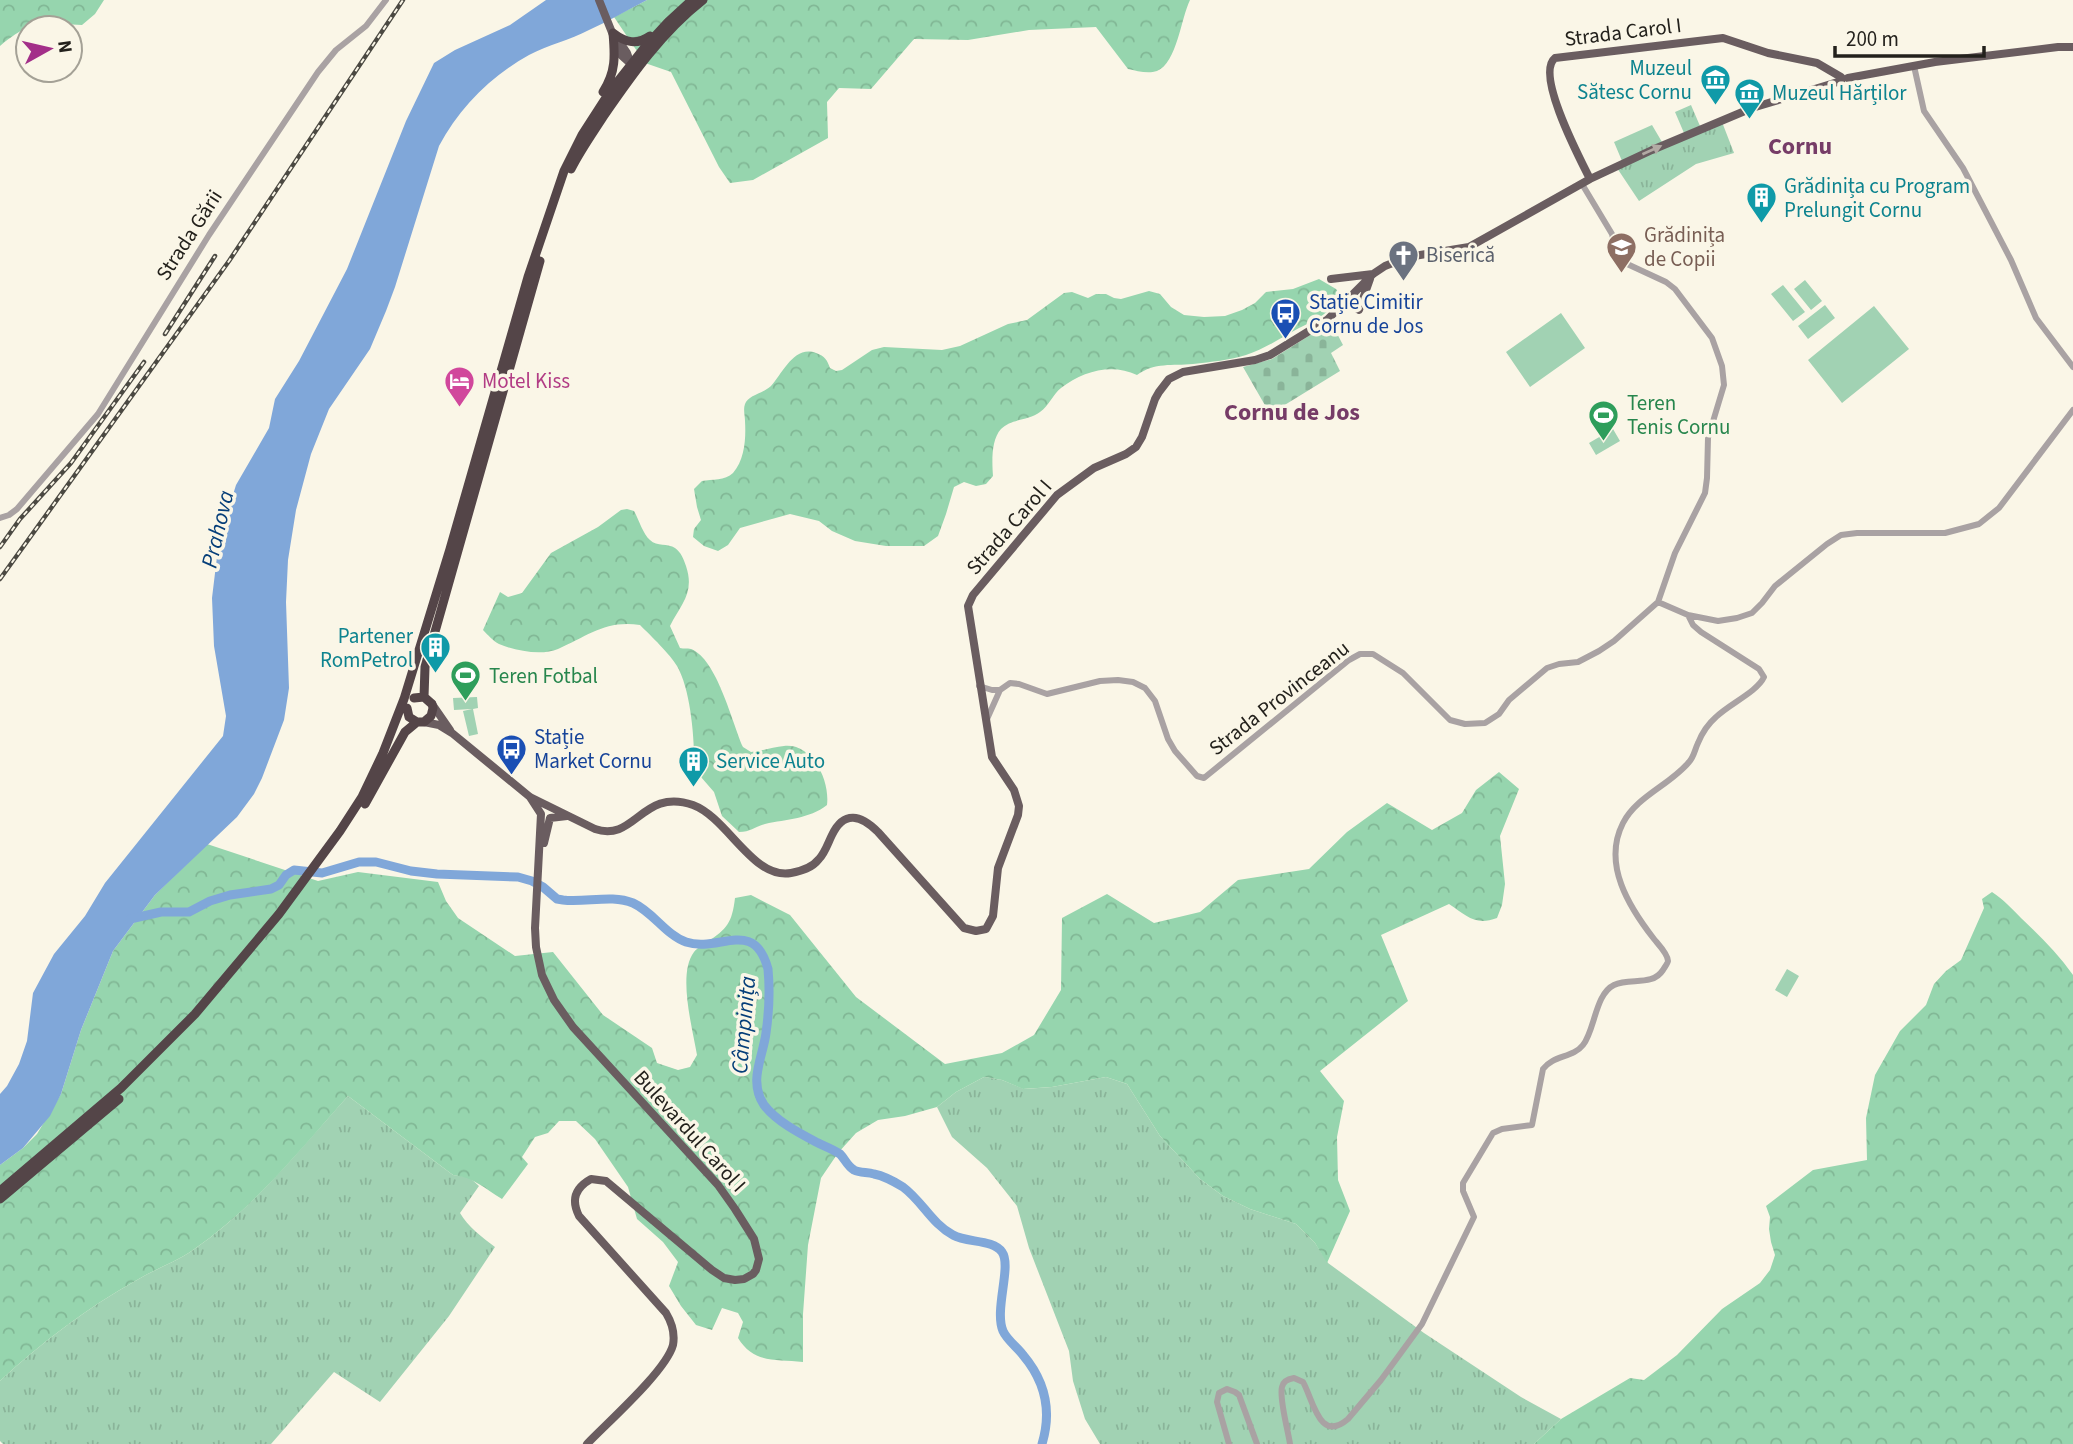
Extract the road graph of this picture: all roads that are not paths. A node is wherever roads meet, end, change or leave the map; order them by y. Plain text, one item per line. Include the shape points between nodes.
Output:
1 (386, 0) edge
2 (599, 0) edge
3 (692, 0) edge
4 (703, 0) edge
5 (668, 22) junction
6 (613, 33) junction
7 (2073, 47) edge
8 (1914, 66) junction
9 (634, 67) junction
10 (1843, 79) junction
11 (574, 150) junction
12 (1586, 182) junction
13 (1373, 274) junction
14 (1331, 279) dead end
15 (1359, 310) dead end
16 (2073, 367) edge
17 (2073, 410) edge
18 (0, 518) edge
19 (435, 600) junction
20 (1658, 603) junction
21 (1688, 614) junction
22 (979, 686) junction
23 (999, 690) junction
24 (419, 697) junction
25 (432, 704) junction
26 (407, 709) junction
27 (421, 722) junction
28 (985, 724) junction
29 (452, 733) junction
30 (362, 797) junction
31 (530, 797) junction
32 (550, 806) junction
33 (546, 816) junction
34 (568, 816) junction
35 (325, 856) junction
36 (295, 897) junction
37 (0, 1191) edge
38 (0, 1199) edge
39 (587, 1444) edge
40 (1229, 1444) edge
41 (1256, 1444) edge
42 (1290, 1444) edge

1 - 18 street, Strada Gării via 371,21 318,72 98,414 29,495 12,513
2 - 6 main road
3 - 5 highway
4 - 9 highway
5 - 6 highway via 639,42
5 - 9 highway
6 - 9 main road via 621,55
6 - 11 highway via 611,78
7 - 8 main road
8 - 10 main road
8 - 16 street via 1924,111 1969,178 2036,318
9 - 11 highway via 601,105
9 - 24 highway via 579,155 559,200
12 -> 10 main road via 1724,119
10 - 12 main road, Strada Carol I via 1816,63 1723,38 1555,58 1549,69 1554,92
11 - 19 highway via 528,277
12 - 13 main road, Strada Carol I via 1469,247 1402,259
12 - 20 street via 1612,234 1618,258 1672,285 1712,338 1722,366 1724,385 1708,438 1705,493 1675,553
13 - 14 main road
13 - 15 main road
13 - 22 main road, Strada Carol I via 1327,320 1270,355 1191,370 1170,379 1154,399 1136,447 1084,474 1048,504 970,601 968,616
17 - 21 street via 1999,508 1979,524 1945,533 1841,535 1775,586 1752,613 1718,621
19 - 24 highway via 418,673
19 - 30 highway via 398,717
20 - 21 street
20 - 23 street, Strada Provinceanu via 1605,648 1578,662 1547,668 1485,723 1450,720 1393,665 1373,654 1360,654 1204,778 1196,776 1171,745 1155,701 1139,684 1110,680 1047,694 1014,683
21 - 42 street via 1701,632 1759,669 1764,677 1715,718 1691,761 1636,806 1618,837 1616,855 1623,892 1668,963 1654,979 1610,987 1584,1044 1543,1069 1532,1125 1491,1135 1462,1187 1474,1219 1422,1324 1354,1412 1339,1425 1329,1426 1316,1413 1306,1385 1294,1378 1285,1381 1281,1389
22 - 23 street, Strada Provinceanu
22 - 28 main road, Strada Carol I
23 - 28 street
24 - 25 highway
24 - 26 highway
25 - 27 highway via 431,716
25 - 29 main road
26 - 27 highway via 409,717
26 - 30 highway
27 - 29 main road
27 - 35 highway via 401,737 373,789
28 - 34 main road, Strada Carol I via 992,757 1019,806 998,868 993,916 982,930 964,928 859,817 847,818 837,827 812,866 781,874 762,867 717,821 693,805 658,804 612,832
29 - 31 main road
30 - 35 highway
31 - 32 main road
31 - 33 main road
32 - 33 main road via 543,807
32 - 34 main road
33 - 34 main road
33 - 39 main road, Bulevardul Carol I via 535,910 537,957 545,983 573,1027 718,1185 759,1252 753,1274 740,1280 724,1278 610,1183 591,1180 578,1189 579,1216 666,1313 674,1335 671,1350 658,1370
35 - 36 highway
36 - 37 highway via 161,1050
36 - 38 highway via 241,970 165,1054
40 - 41 street via 1217,1402 1219,1393 1227,1390 1239,1395

